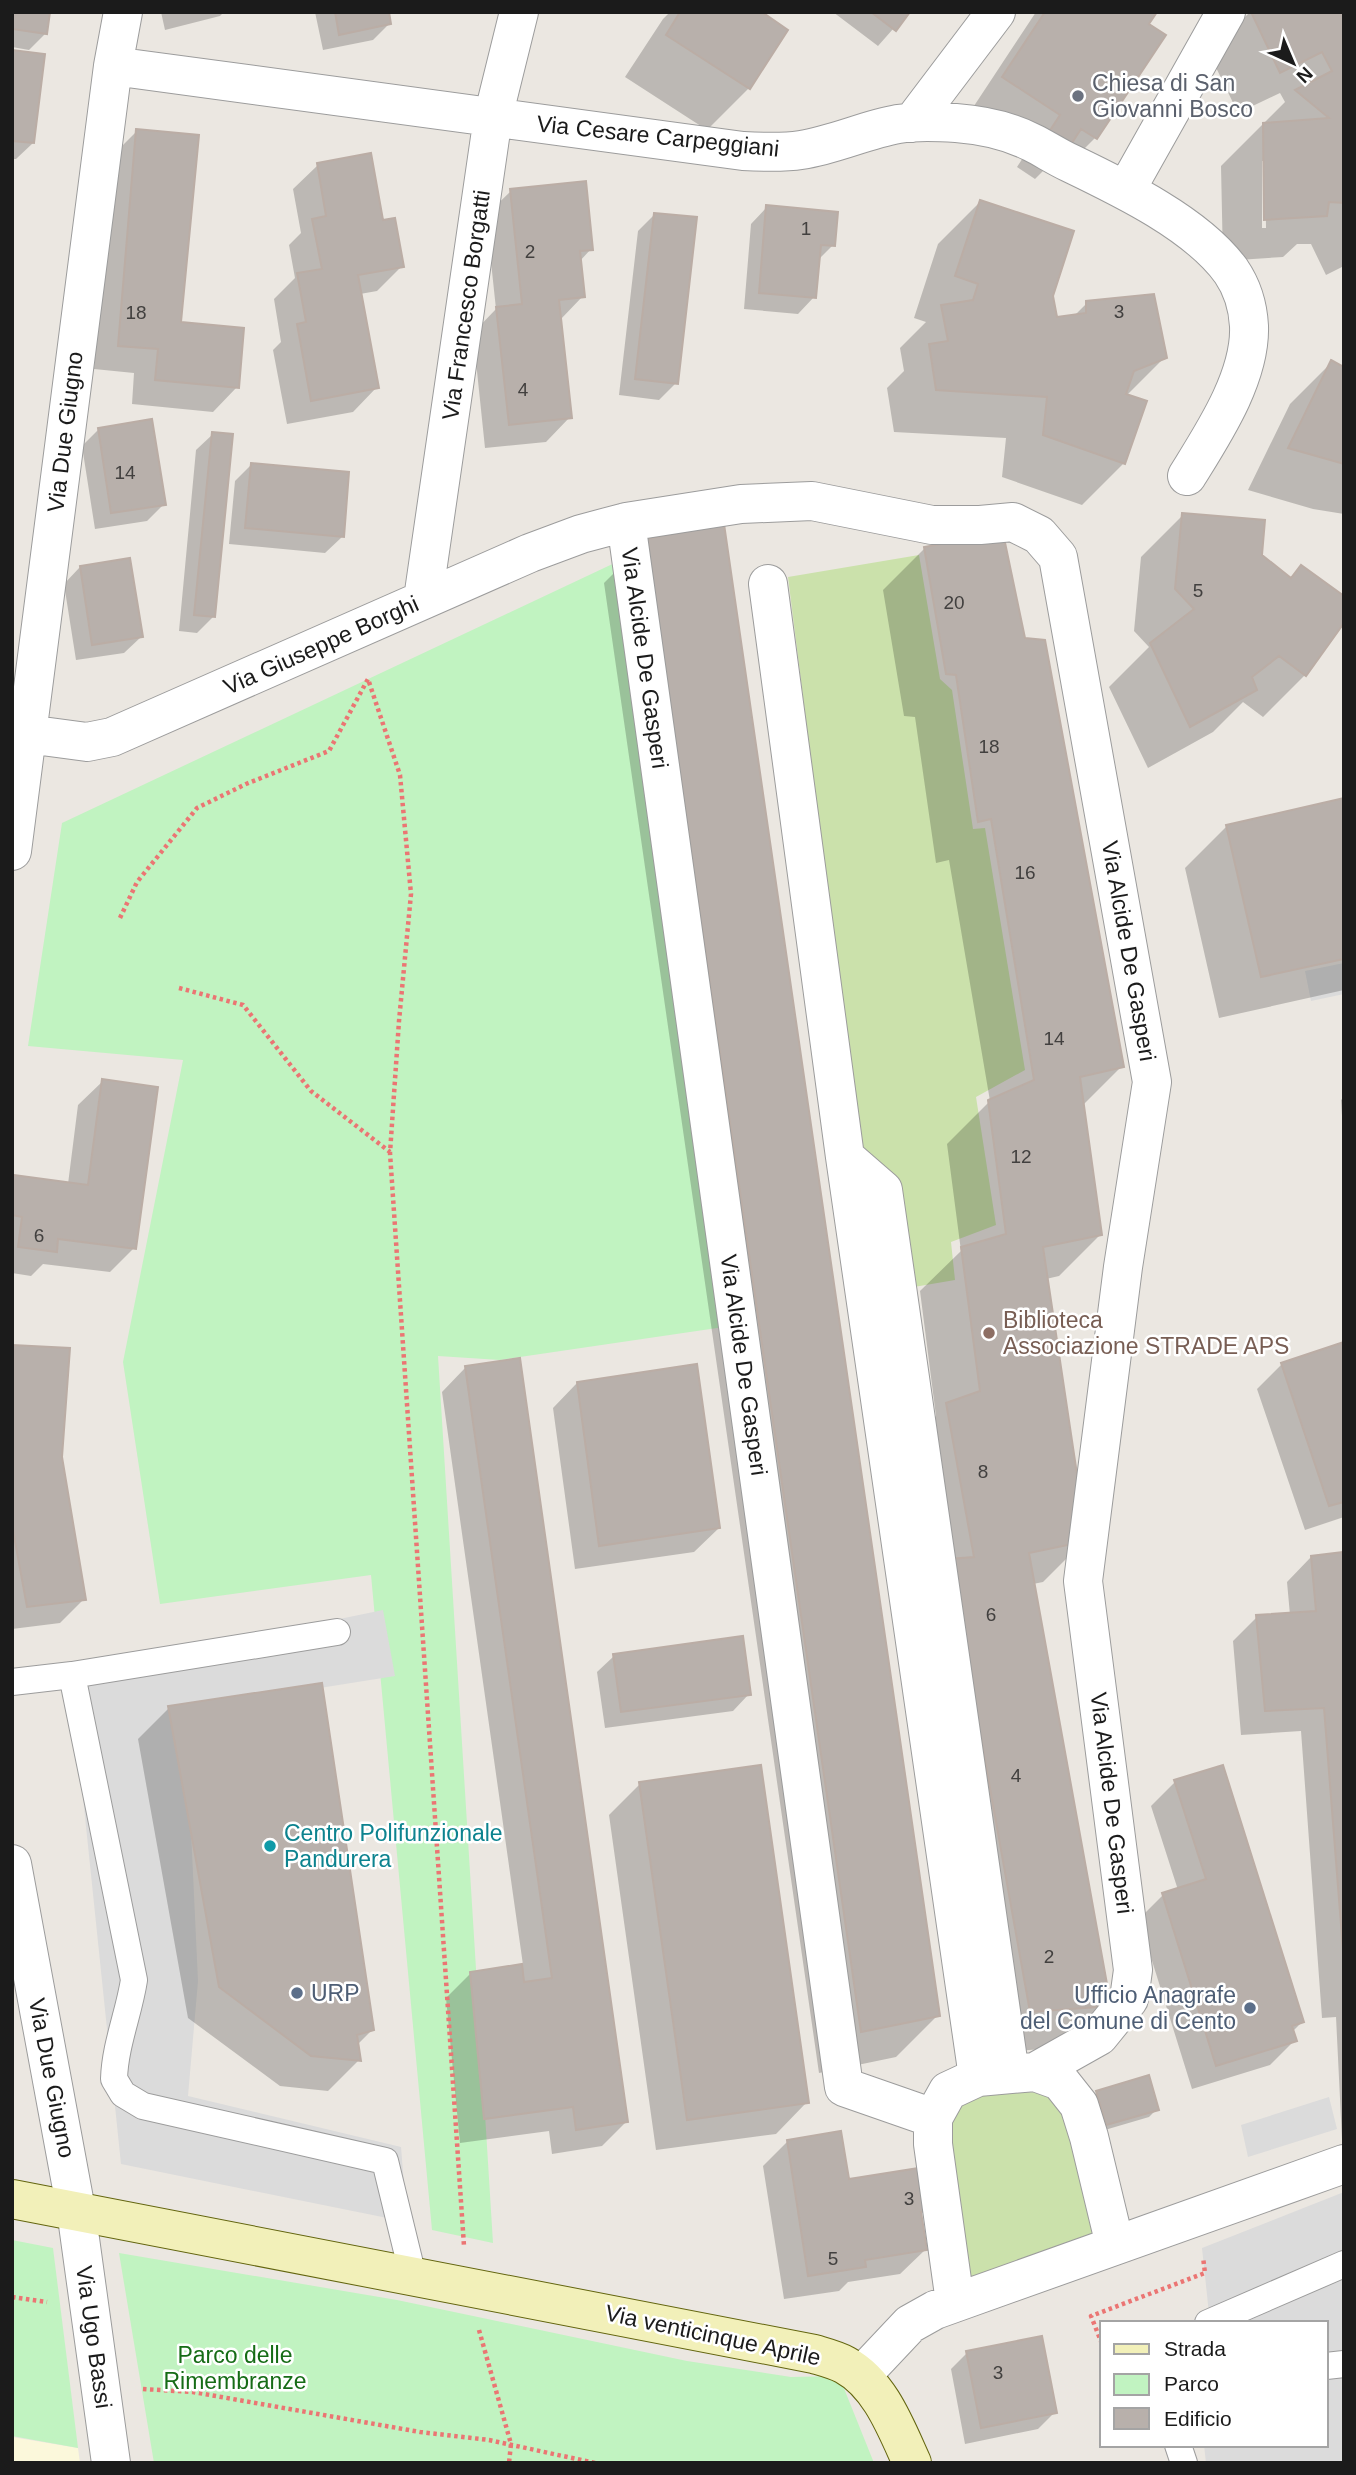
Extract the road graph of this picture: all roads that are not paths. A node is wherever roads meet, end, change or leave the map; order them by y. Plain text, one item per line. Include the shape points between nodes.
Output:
1 (123, 12) edge
2 (519, 12) edge
3 (996, 12) edge
4 (1226, 12) edge
5 (113, 66) junction
6 (493, 117) junction
7 (912, 123) junction
8 (1126, 190) junction
9 (1187, 476) dead end
10 (626, 522) junction
11 (768, 584) dead end
12 (423, 599) junction
13 (19, 733) edge
14 (12, 851) edge
15 (337, 1632) dead end
16 (72, 1675) junction
17 (12, 1682) edge
18 (12, 1864) edge
19 (1008, 2074) junction
20 (933, 2118) junction
21 (1344, 2164) edge
22 (12, 2199) edge
23 (76, 2210) junction
24 (1115, 2245) junction
25 (1344, 2264) edge
26 (413, 2276) junction
27 (955, 2302) junction
28 (1213, 2321) edge
29 (861, 2376) junction
30 (111, 2463) edge
31 (912, 2463) edge

1 - 5 street, Via Due Giugno
2 - 6 street, Via Francesco Borgatti
3 - 7 street
4 - 8 street
5 - 6 street, Via Cesare Carpeggiani
5 - 13 street, Via Due Giugno
6 - 7 street, Via Cesare Carpeggiani via 777,152 813,148
6 - 12 street, Via Francesco Borgatti
7 - 8 street, Via Cesare Carpeggiani via 957,123 1007,132
8 - 9 street, Via Cesare Carpeggiani via 1214,252 1232,272 1244,298 1249,327 1246,354 1217,426
10 - 12 street, Via Giuseppe Borghi via 530,553
10 - 19 street, Via Alcide De Gasperi via 741,504 812,500 932,525 1013,522 1039,535 1058,557 1152,1082 1083,1581 1133,1970 1129,1999 1099,2036
10 - 20 street, Via Alcide De Gasperi via 844,2087
11 - 19 street via 845,1157 883,1190
12 - 13 street, Via Giuseppe Borghi via 111,737 87,742
13 - 14 street, Via Due Giugno
15 - 16 lane
16 - 17 lane
16 - 26 lane via 134,1980 114,2079 123,2094 143,2106 385,2161
18 - 23 street, Via Due Giugno
19 - 20 street, Via Alcide De Gasperi via 948,2091
19 - 24 street via 1060,2081 1079,2105
20 - 27 street
21 - 24 street
22 - 23 street, Via venticinque Aprile
23 - 26 street, Via venticinque Aprile
23 - 30 street, Via Ugo Bassi
24 - 27 street
25 - 28 lane
26 - 29 street, Via venticinque Aprile via 792,2348 843,2364
27 - 29 street via 910,2324
29 - 31 street via 876,2393

